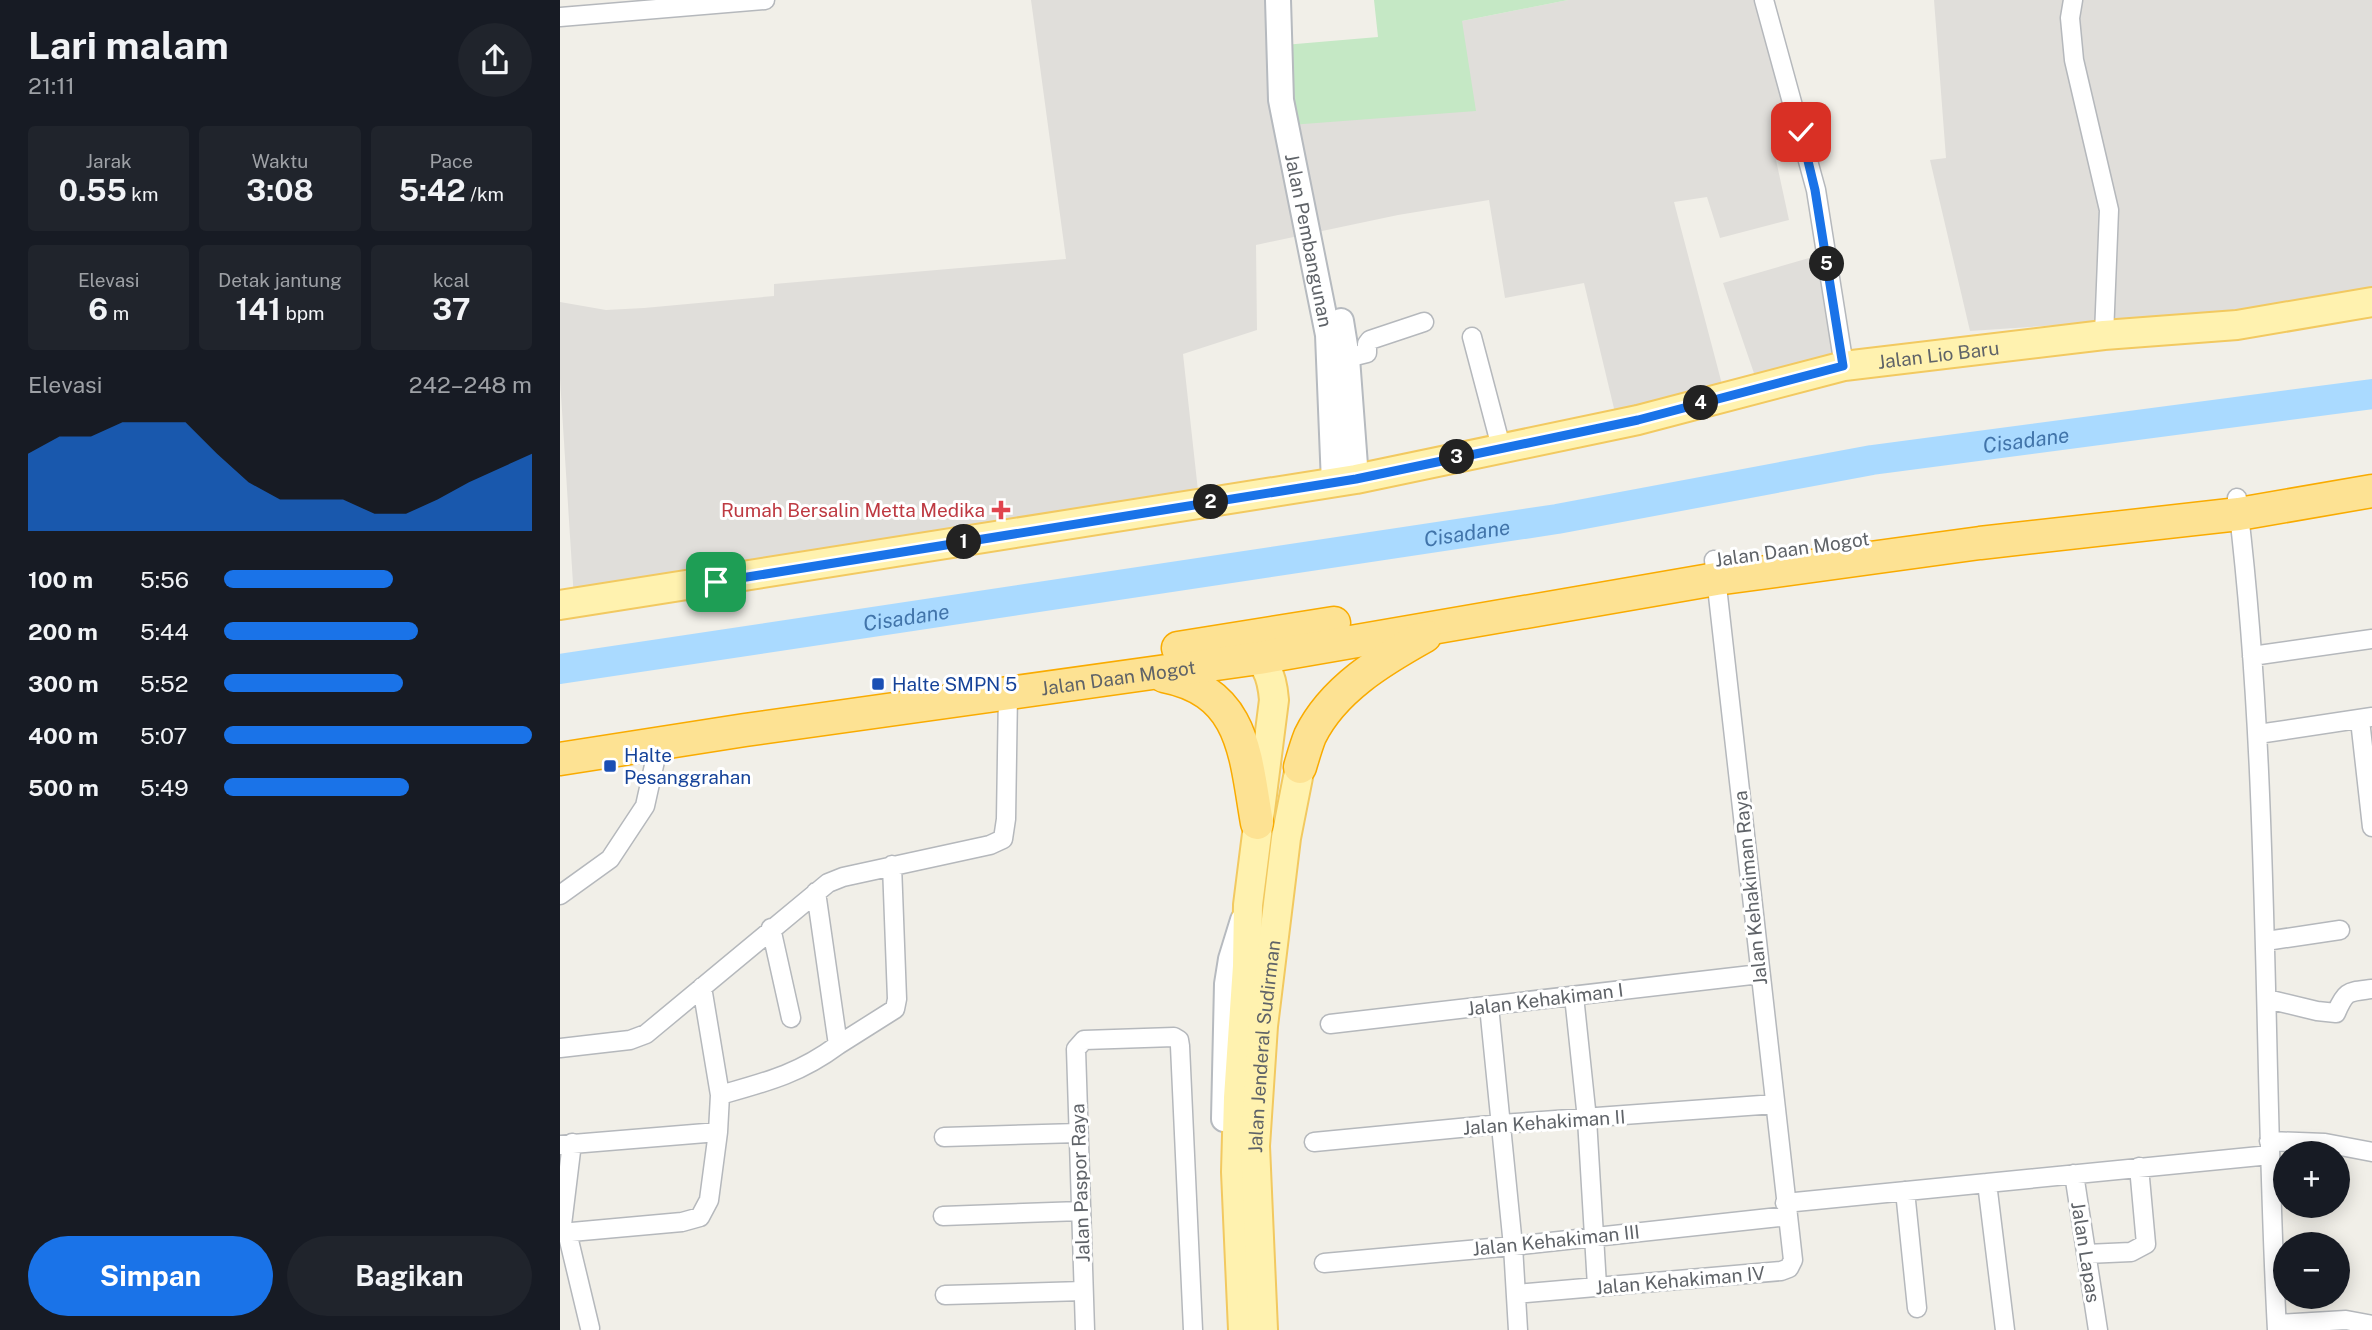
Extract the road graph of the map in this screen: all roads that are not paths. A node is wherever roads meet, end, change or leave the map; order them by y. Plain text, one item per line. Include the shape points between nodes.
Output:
1 (765, 0) edge
2 (1278, 0) edge
3 (1291, 0) edge
4 (1764, 0) edge
5 (2073, 0) edge
6 (742, 1) edge
7 (618, 6) edge
8 (560, 17) edge
9 (2372, 302) edge
10 (1424, 322) dead end
11 (2104, 335) junction
12 (1472, 337) dead end
13 (1347, 358) junction
14 (1843, 366) junction
15 (1501, 447) junction
16 (2372, 476) edge
17 (1345, 481) junction
18 (2372, 491) edge
19 (2238, 506) junction
20 (1715, 569) junction
21 (560, 605) edge
22 (1444, 624) junction
23 (2372, 639) edge
24 (1215, 642) junction
25 (2252, 656) junction
26 (1259, 658) junction
27 (1151, 673) junction
28 (993, 687) junction
29 (2366, 718) edge
30 (2258, 734) junction
31 (560, 740) edge
32 (659, 744) junction
33 (560, 759) edge
34 (1300, 767) joint
35 (1257, 823) junction
36 (2372, 827) edge
37 (892, 865) junction
38 (816, 892) junction
39 (560, 895) edge
40 (1248, 905) junction
41 (771, 928) junction
42 (2340, 930) dead end
43 (2266, 941) junction
44 (1760, 974) junction
45 (702, 987) junction
46 (2372, 989) edge
47 (1574, 996) junction
48 (2267, 999) junction
49 (1489, 1006) junction
50 (791, 1018) dead end
51 (1330, 1024) dead end
52 (838, 1045) junction
53 (560, 1048) edge
54 (720, 1095) junction
55 (1775, 1104) junction
56 (1587, 1119) junction
57 (1501, 1124) junction
58 (718, 1132) junction
59 (1078, 1132) junction
60 (944, 1137) dead end
61 (1314, 1142) dead end
62 (566, 1144) edge
63 (2269, 1148) junction
64 (2372, 1152) edge
65 (2139, 1167) junction
66 (2074, 1174) junction
67 (1987, 1183) junction
68 (1905, 1191) junction
69 (1786, 1210) junction
70 (1081, 1211) junction
71 (943, 1216) dead end
72 (563, 1233) edge
73 (1595, 1236) junction
74 (1513, 1246) junction
75 (2086, 1254) junction
76 (1324, 1263) dead end
77 (1597, 1286) junction
78 (1083, 1291) junction
79 (1516, 1294) junction
80 (945, 1295) dead end
81 (1917, 1308) dead end
82 (2347, 1325) edge
83 (2372, 1325) edge
84 (2277, 1327) edge
85 (590, 1328) dead end
86 (1085, 1330) edge
87 (1194, 1330) edge
88 (1230, 1330) edge
89 (1243, 1330) edge
90 (1263, 1330) edge
91 (1518, 1330) edge
92 (2006, 1330) edge
93 (2098, 1330) edge

1 - 6 street
2 - 17 street, Jalan Pembangunan via 1281,100 1328,335
3 - 13 street, Jalan Pembangunan via 1300,136
4 - 14 street via 1815,190
5 - 11 street via 2074,60 2109,210
6 - 7 street
7 - 8 street
9 - 11 main road, Jalan Lio Baru via 2237,325
10 - 13 street via 1370,340 1367,353
11 - 14 main road, Jalan Lio Baru
12 - 15 street
13 - 17 street, Jalan Pembangunan
14 - 15 main road, Jalan Lio Baru via 1638,420
15 - 17 main road, Jalan Lio Baru
16 - 19 highway, Jalan Daan Mogot
17 - 21 main road, Jalan Lio Baru
18 - 19 highway, Jalan Daan Mogot
19 - 20 highway, Jalan Daan Mogot via 1980,543
19 - 25 street
20 - 22 highway, Jalan Daan Mogot
20 - 24 highway, Jalan Daan Mogot via 1484,595
20 - 44 street, Jalan Kehakiman Raya
22 - 26 highway, Jalan Daan Mogot
22 - 34 highway via 1382,660 1340,696 1320,719
23 - 25 street
24 - 26 main road, Jalan Daan Mogot
24 - 28 highway, Jalan Daan Mogot
25 - 30 street
26 - 27 highway, Jalan Daan Mogot
26 - 35 main road, Jalan Jenderal Sudirman via 1270,673 1274,700
27 - 28 highway, Jalan Daan Mogot
27 - 35 highway via 1201,687 1227,712 1244,752
28 - 31 highway, Jalan Daan Mogot
28 - 32 highway, Jalan Daan Mogot
28 - 37 street via 1003,839
29 - 30 street
29 - 36 street
30 - 43 street
32 - 33 highway, Jalan Daan Mogot
32 - 39 street via 645,806 610,859
34 - 90 main road, Jalan Jenderal Sudirman via 1280,878 1255,1146
35 - 40 main road, Jalan Jenderal Sudirman
37 - 38 street via 844,877
37 - 52 street via 895,1009
38 - 41 street
38 - 52 street
40 - 88 street, Jalan Jenderal Sudirman via 1231,959 1226,995 1224,1206
40 - 89 main road, Jalan Jenderal Sudirman via 1236,1172
41 - 45 street
41 - 50 street
42 - 43 street
43 - 48 street
44 - 47 street, Jalan Kehakiman I
44 - 55 street, Jalan Kehakiman Raya
45 - 53 street via 646,1034
45 - 54 street
46 - 48 street via 2344,996 2336,1013
47 - 49 street, Jalan Kehakiman I
47 - 56 street
48 - 63 street
49 - 51 street, Jalan Kehakiman I
49 - 57 street
52 - 54 street via 806,1068
54 - 58 street
55 - 56 street, Jalan Kehakiman II
55 - 69 street, Jalan Kehakiman Raya
56 - 57 street, Jalan Kehakiman II
56 - 73 street
57 - 61 street, Jalan Kehakiman II
57 - 74 street
58 - 62 street
58 - 72 street via 709,1200 700,1217
59 - 60 street
59 - 70 street, Jalan Paspor Raya
59 - 87 street, Jalan Paspor Raya via 1076,1049 1084,1040 1179,1040
62 - 72 street
63 - 64 street, Jalan Kehakiman III via 2325,1143
63 - 65 street, Jalan Kehakiman III
63 - 84 street
65 - 66 street, Jalan Kehakiman III
65 - 75 street via 2146,1244 2132,1252
66 - 67 street, Jalan Kehakiman III
66 - 75 street, Jalan Lapas
67 - 68 street, Jalan Kehakiman III
67 - 92 street
68 - 69 street, Jalan Kehakiman III
68 - 81 street
69 - 73 street, Jalan Kehakiman III
69 - 77 street, Jalan Kehakiman IV via 1793,1260 1782,1271
70 - 71 street
70 - 78 street, Jalan Paspor Raya
72 - 85 street
73 - 74 street, Jalan Kehakiman III
73 - 77 street
74 - 76 street, Jalan Kehakiman III
74 - 79 street
75 - 93 street, Jalan Lapas
77 - 79 street, Jalan Kehakiman IV
78 - 80 street
78 - 86 street, Jalan Paspor Raya
79 - 91 street
82 - 83 street
82 - 84 street

